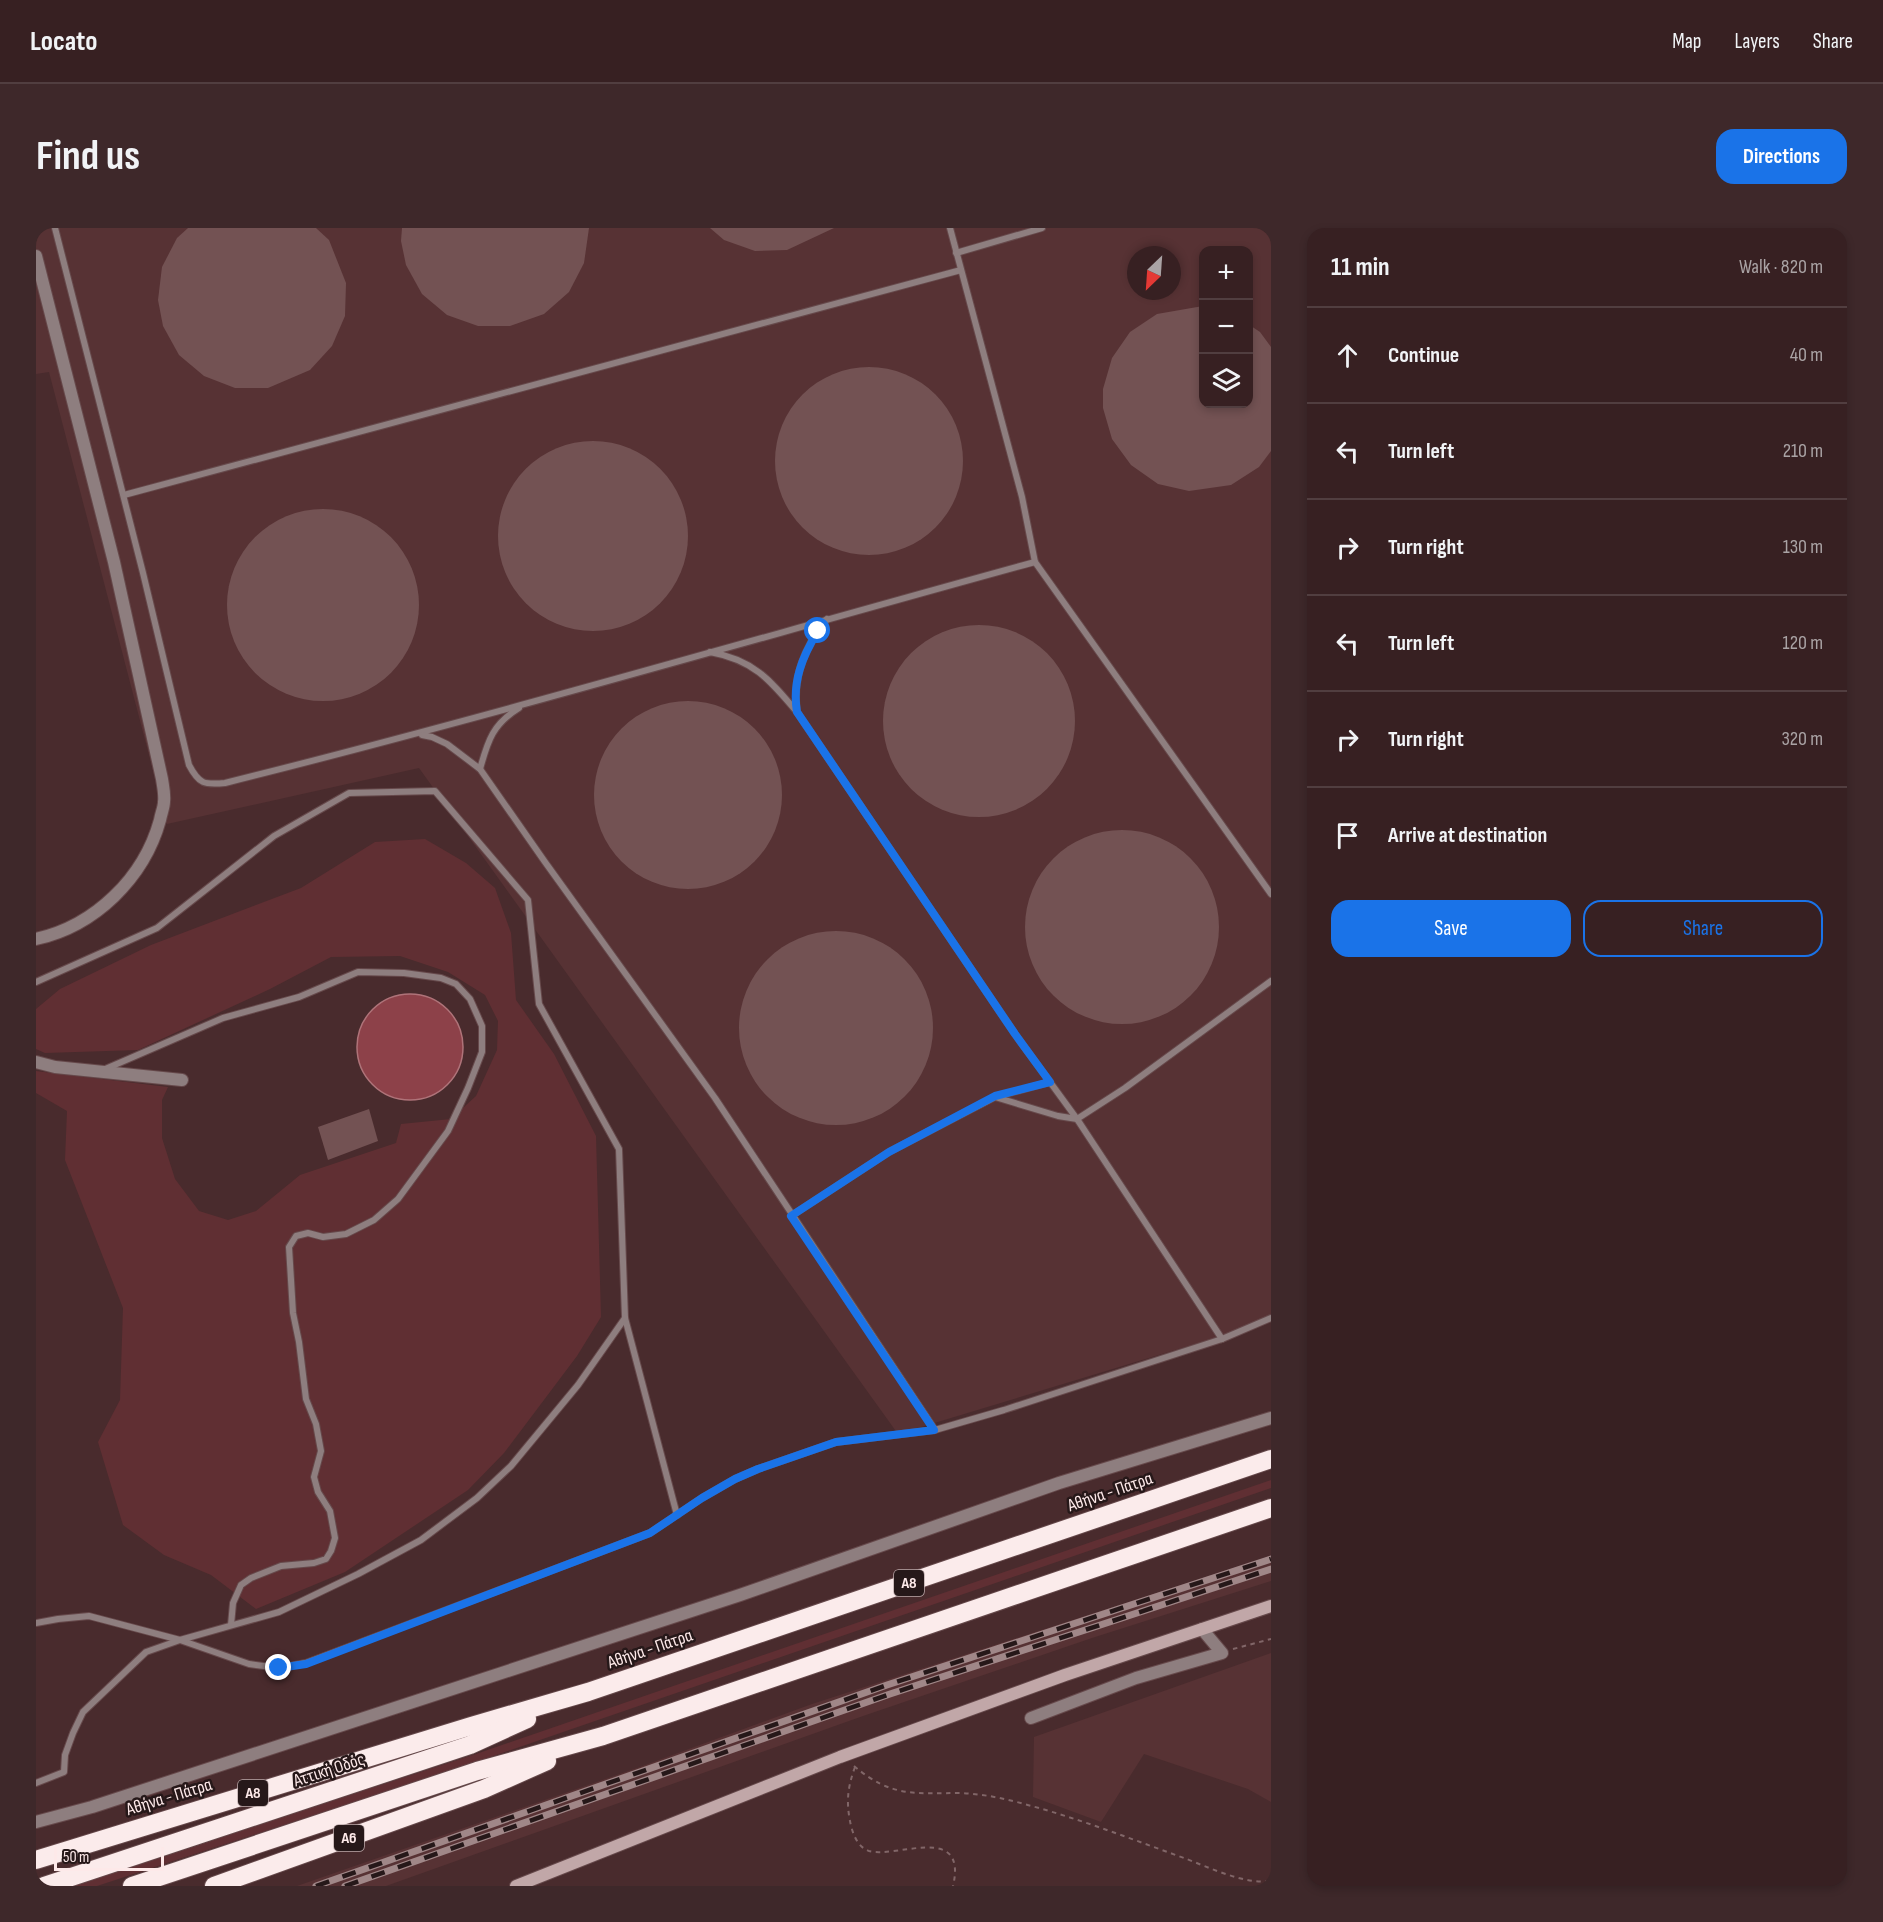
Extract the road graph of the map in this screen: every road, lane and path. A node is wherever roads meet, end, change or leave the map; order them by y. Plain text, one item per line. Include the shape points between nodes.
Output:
1 (55, 228) edge
2 (950, 228) edge
3 (1042, 228) edge
4 (956, 253) junction
5 (36, 256) edge
6 (960, 270) junction
7 (124, 495) junction
8 (1035, 562) junction
9 (827, 619) junction
10 (707, 652) junction
11 (526, 704) junction
12 (797, 712) junction
13 (419, 734) junction
14 (480, 769) junction
15 (1271, 894) edge
16 (36, 939) edge
17 (1271, 981) edge
18 (36, 982) edge
19 (36, 1062) edge
20 (100, 1071) junction
21 (182, 1080) dead end
22 (1050, 1082) junction
23 (995, 1096) junction
24 (1077, 1119) junction
25 (791, 1216) junction
26 (625, 1318) junction
27 (1271, 1318) edge
28 (1222, 1338) junction
29 (1271, 1418) edge
30 (934, 1430) junction
31 (1271, 1459) edge
32 (1271, 1508) edge
33 (677, 1515) junction
34 (1271, 1606) edge
35 (36, 1623) edge
36 (231, 1625) junction
37 (1202, 1629) junction
38 (1271, 1639) edge
39 (180, 1640) junction
40 (1222, 1653) junction
41 (588, 1692) junction
42 (1031, 1718) dead end
43 (603, 1736) junction
44 (840, 1757) junction
45 (855, 1767) junction
46 (36, 1783) edge
47 (36, 1822) edge
48 (36, 1860) edge
49 (1271, 1881) edge
50 (44, 1886) edge
51 (132, 1886) edge
52 (214, 1886) edge
53 (516, 1886) edge
54 (952, 1886) edge

1 - 7 lane
2 - 4 lane
3 - 4 lane
4 - 6 lane
5 - 16 street via 114,562 164,802 155,837 141,864 116,895 80,922
6 - 7 lane
6 - 8 lane via 1022,497
7 - 13 lane via 189,765 196,778 208,784 225,783
8 - 9 lane
8 - 15 lane
9 - 10 lane
9 - 12 lane via 806,650 794,695
10 - 11 lane
10 - 12 lane via 747,663
11 - 13 lane
11 - 14 lane via 496,726
12 - 22 lane
13 - 14 lane via 447,744
14 - 25 lane via 715,1098
17 - 24 lane
18 - 26 lane via 157,928 274,836 349,793 435,791 528,900 539,1004 619,1149
19 - 20 street
20 - 21 street
20 - 36 lane via 223,1018 299,997 358,972 404,973 456,984 470,999 482,1026 482,1052 448,1131 398,1199 374,1220 346,1234 323,1237 308,1233 296,1236 289,1247 303,1383 321,1451 314,1477 330,1511 335,1538 326,1559 280,1566 241,1585 233,1603
22 - 23 lane
22 - 24 lane
23 - 24 lane
23 - 25 lane via 889,1152
24 - 28 lane
25 - 30 lane
26 - 33 lane
26 - 36 lane via 578,1385 511,1466 477,1498 421,1540 358,1574 279,1612
27 - 28 lane
28 - 30 lane
29 - 47 street via 1059,1483 527,1666 92,1808
30 - 33 lane via 836,1442 735,1479
31 - 41 highway, Αθήνα - Πάτρα / Α8
32 - 43 highway
33 - 39 lane via 650,1533 306,1664 279,1668 249,1664
34 - 37 street
35 - 39 lane via 89,1616
36 - 39 lane
37 - 40 street
37 - 44 street
38 - 40 path
39 - 46 lane via 146,1652 83,1712 65,1755 64,1772
40 - 42 street via 1136,1678
41 - 48 highway, Αθήνα - Πάτρα / Α8
41 - 50 highway, Αττική Οδός via 471,1745
43 - 51 highway via 477,1771
43 - 52 highway, Α6 via 484,1789
44 - 45 path
44 - 53 street
45 - 49 path via 883,1786 908,1793 962,1793 1025,1804 1221,1871 1255,1881
45 - 54 path via 847,1802 858,1843 868,1851 933,1848 946,1852 953,1862

